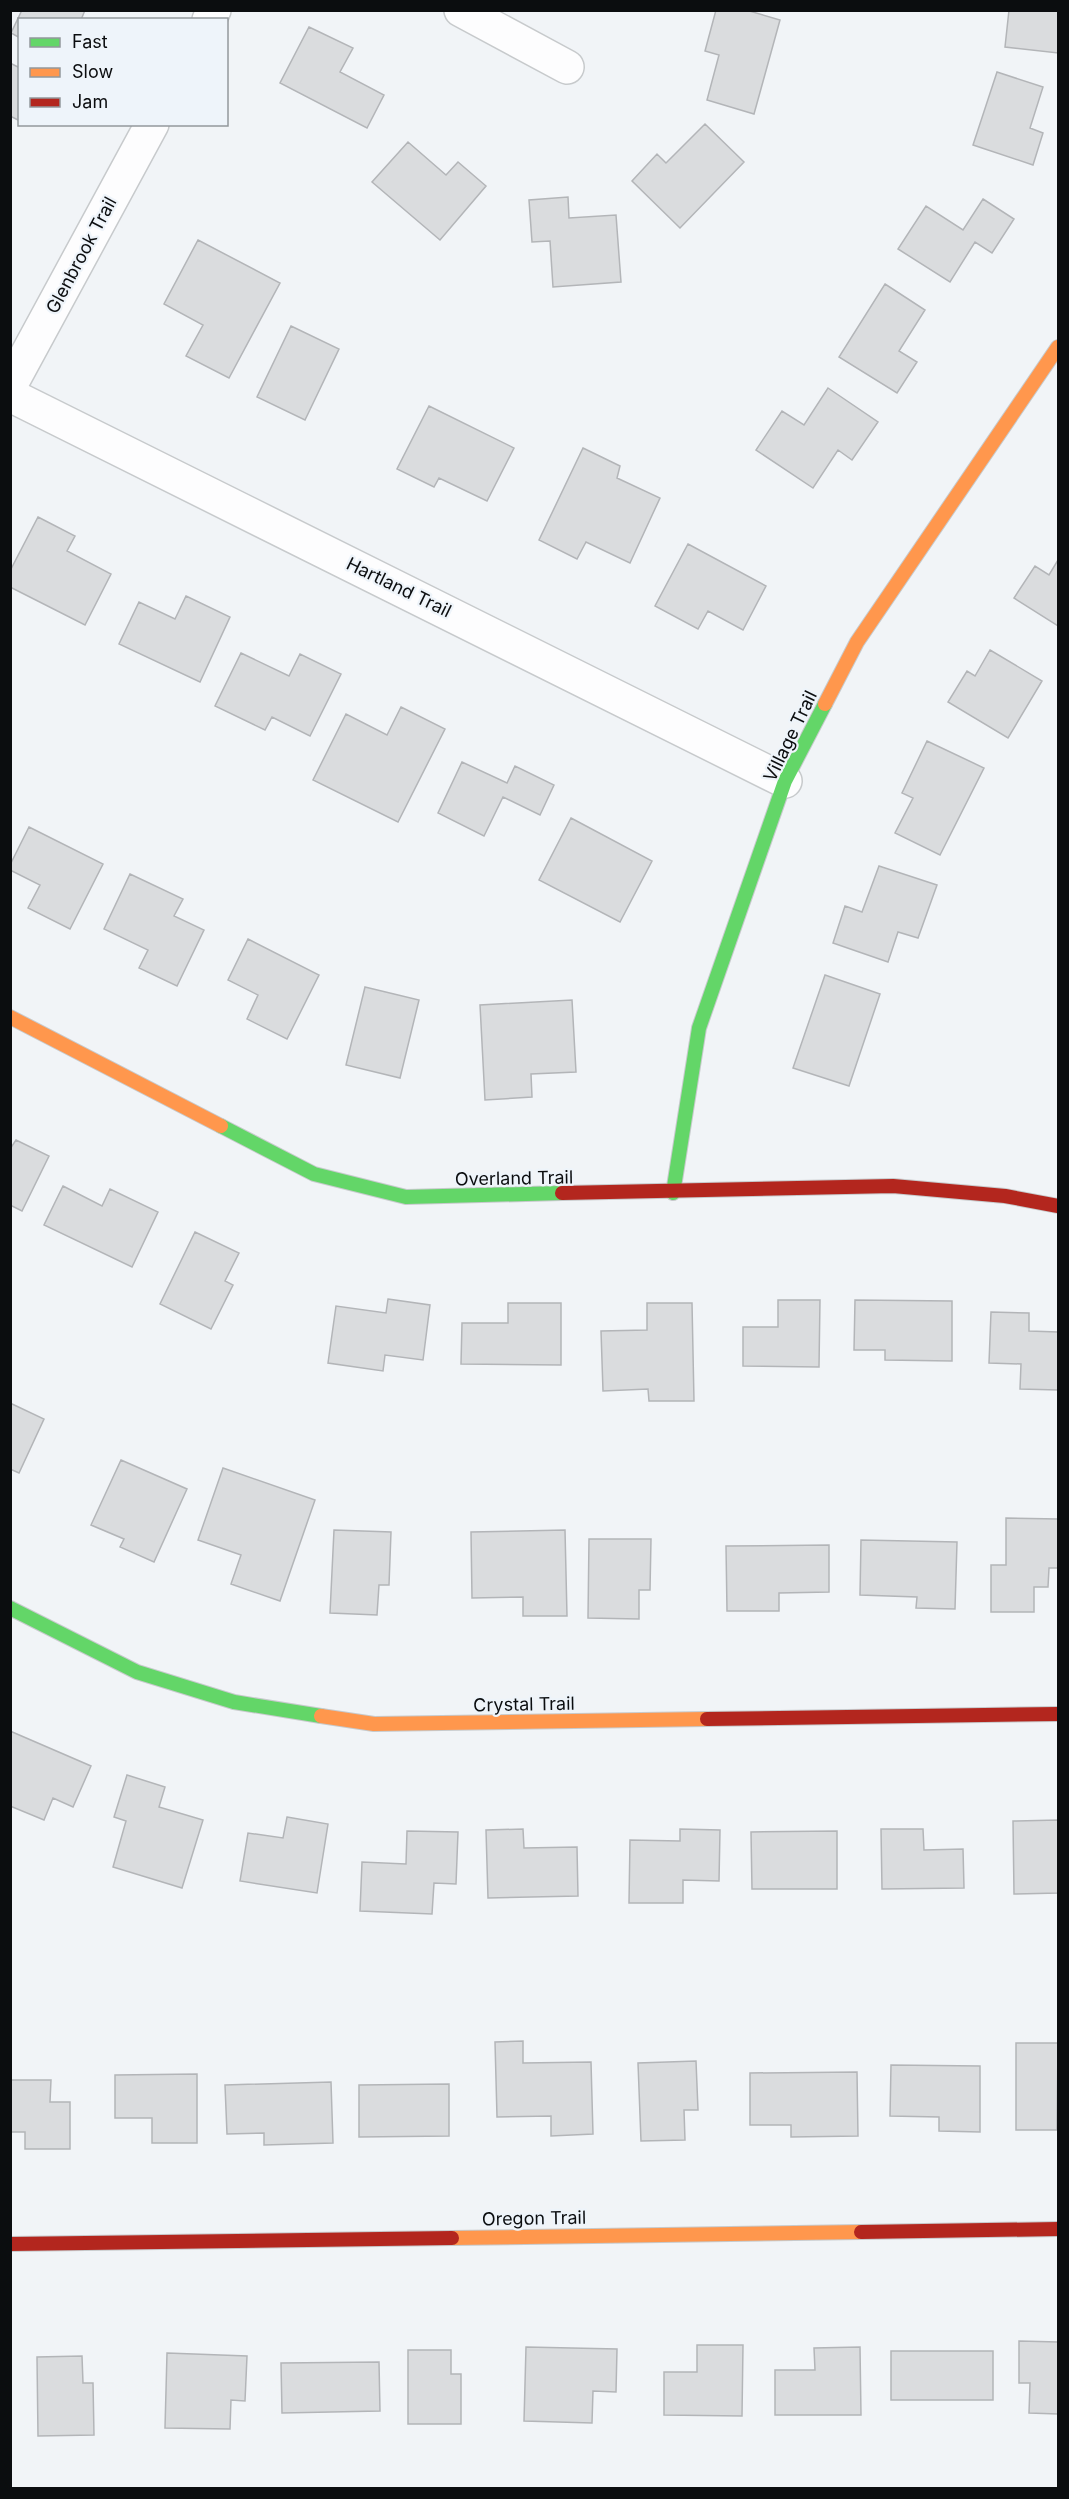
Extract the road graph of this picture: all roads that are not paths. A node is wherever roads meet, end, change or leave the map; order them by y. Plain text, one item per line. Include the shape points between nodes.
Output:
1 (461, 10) edge
2 (567, 67) dead end
3 (151, 126) edge
4 (1059, 347) edge
5 (10, 386) edge
6 (10, 395) edge
7 (785, 781) junction
8 (10, 1017) edge
9 (673, 1193) junction
10 (1059, 1206) edge
11 (10, 1608) edge
12 (1059, 1714) edge
13 (1059, 2229) edge
14 (10, 2244) edge

1 - 2 street
3 - 5 street, Glenbrook Trail
4 - 7 street, Village Trail via 857,642
6 - 7 street, Hartland Trail
7 - 9 street, Village Trail via 699,1028
8 - 9 street, Overland Trail via 314,1174 406,1197
9 - 10 street, Overland Trail via 893,1186 1005,1196
11 - 12 street, Crystal Trail via 137,1672 234,1702 374,1724
13 - 14 street, Oregon Trail

